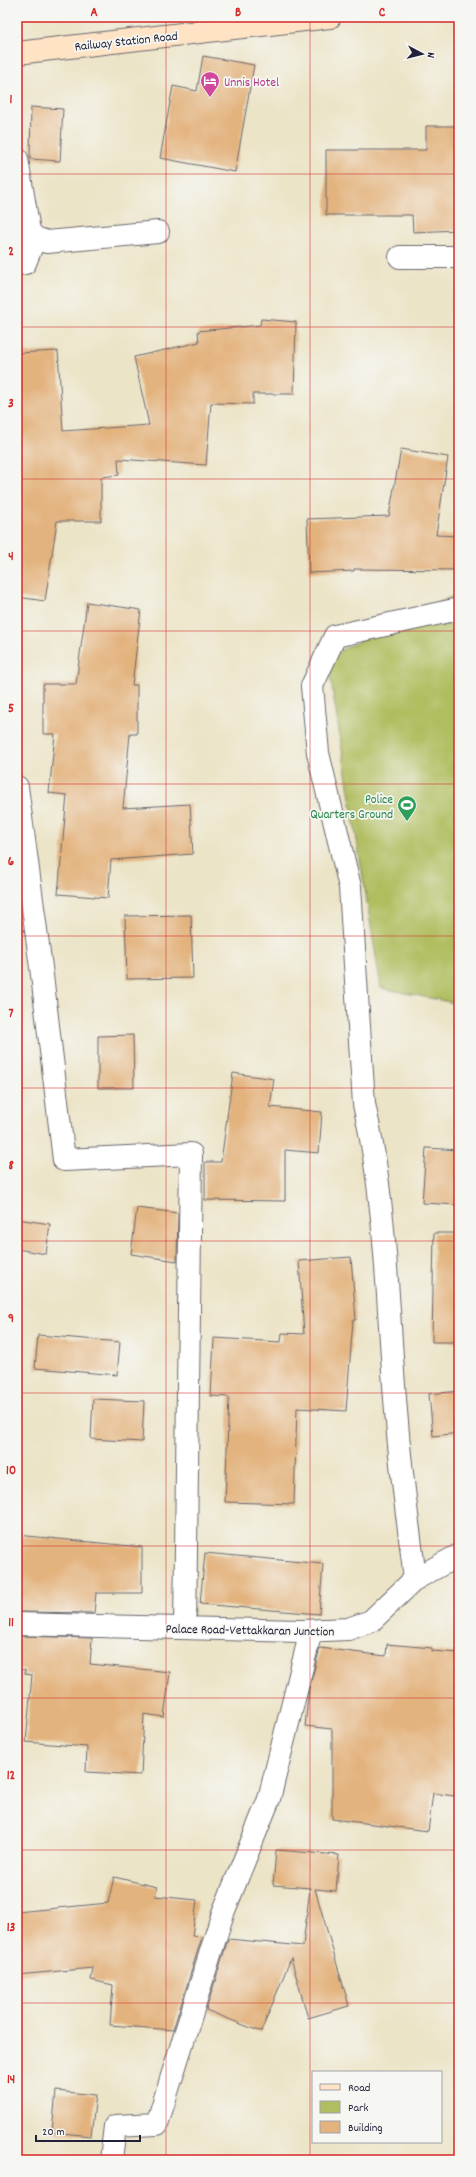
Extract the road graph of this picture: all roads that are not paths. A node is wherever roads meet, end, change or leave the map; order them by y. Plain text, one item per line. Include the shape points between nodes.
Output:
1 (330, 17) edge
2 (17, 53) edge
3 (17, 159) edge
4 (158, 232) dead end
5 (35, 238) junction
6 (400, 257) dead end
7 (459, 257) edge
8 (17, 264) edge
9 (459, 609) edge
10 (17, 787) edge
11 (459, 1555) edge
12 (415, 1579) junction
13 (17, 1624) edge
14 (186, 1628) junction
15 (311, 1631) junction
16 (110, 2160) edge

1 - 2 main road, Railway Station Road
3 - 5 street via 30,231
4 - 5 street via 47,242
5 - 8 street via 25,263
6 - 7 street
9 - 12 street via 335,636 312,686 318,753 350,887 364,1104 371,1133 385,1250 397,1422
10 - 14 street via 64,1160 192,1154
11 - 12 street, Palace Road-Vettakkaran Junction
12 - 15 street, Palace Road-Vettakkaran Junction via 371,1621 348,1629
13 - 14 street, Palace Road-Vettakkaran Junction
14 - 15 street, Palace Road-Vettakkaran Junction
15 - 16 street via 269,1799 223,1913 157,2124 115,2126

